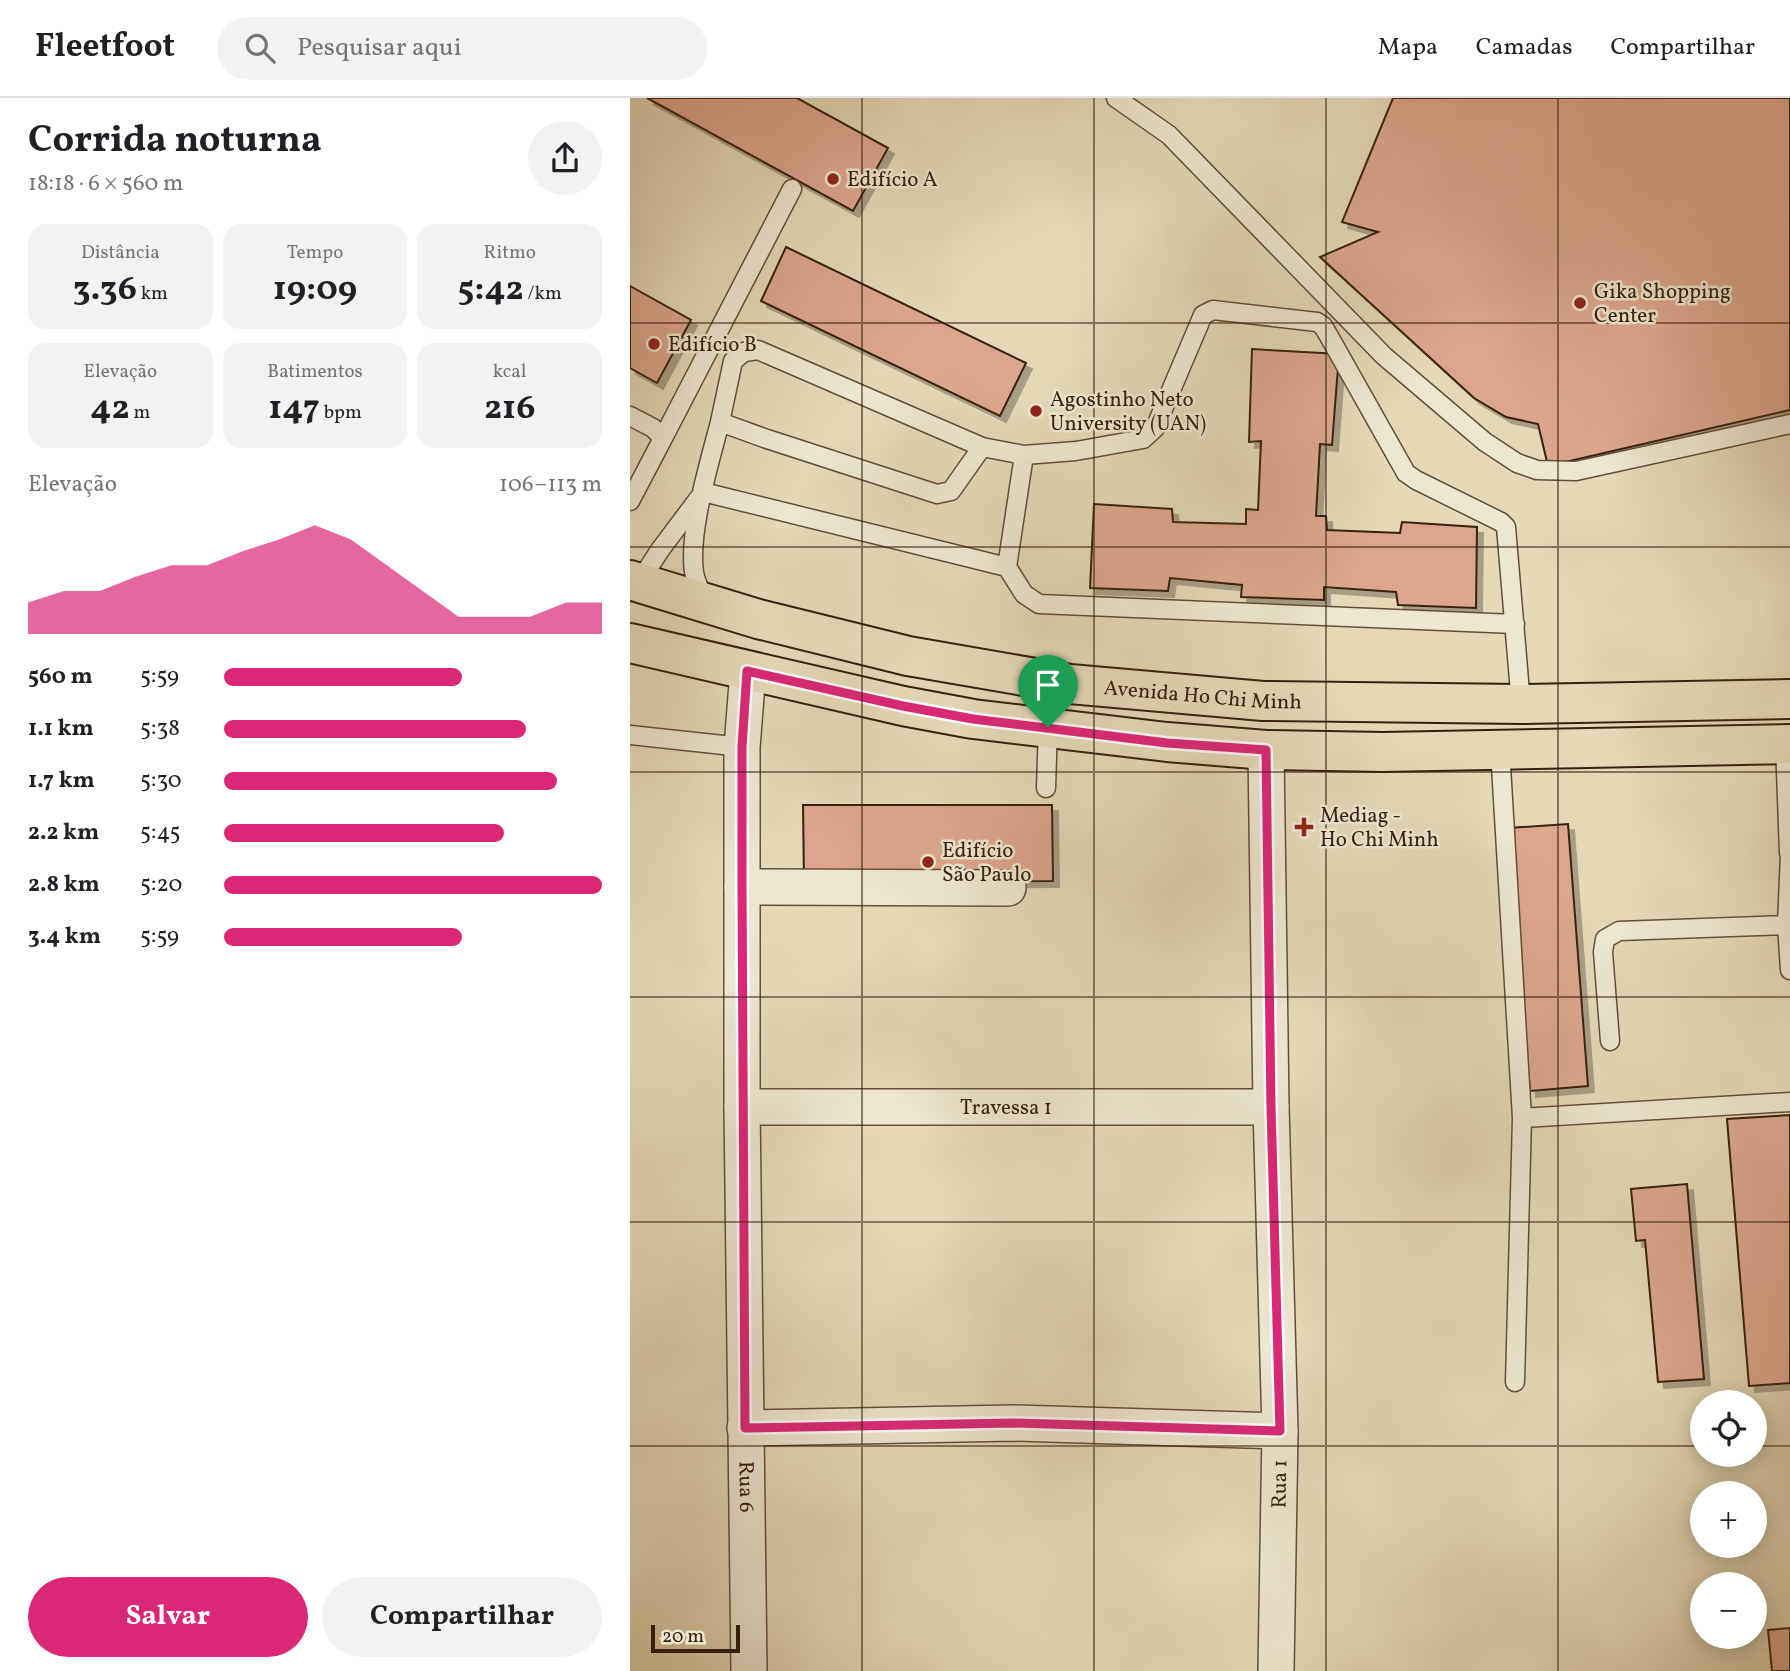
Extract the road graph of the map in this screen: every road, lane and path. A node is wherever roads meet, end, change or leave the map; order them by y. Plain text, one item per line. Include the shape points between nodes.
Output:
1 (1116, 98) edge
2 (792, 189) dead end
3 (630, 416) edge
4 (720, 422) junction
5 (1790, 424) edge
6 (661, 442) junction
7 (982, 447) junction
8 (1024, 454) junction
9 (703, 492) junction
10 (630, 500) edge
11 (1006, 567) junction
12 (634, 582) edge
13 (705, 603) junction
14 (1515, 624) junction
15 (630, 643) edge
16 (747, 671) junction
17 (1790, 699) edge
18 (1521, 704) junction
19 (1048, 727) junction
20 (630, 734) edge
21 (1787, 744) edge
22 (742, 747) junction
23 (1500, 749) junction
24 (1266, 750) junction
25 (1046, 788) dead end
26 (1790, 853) edge
27 (742, 887) junction
28 (1008, 888) dead end
29 (1787, 925) junction
30 (1790, 970) edge
31 (1610, 1041) dead end
32 (1790, 1102) edge
33 (742, 1107) junction
34 (1271, 1107) junction
35 (1522, 1118) junction
36 (1514, 1382) dead end
37 (745, 1428) junction
38 (1280, 1431) junction
39 (749, 1671) edge
40 (1276, 1671) edge

1 - 5 lane via 1169,135 1384,356 1485,442 1517,463 1537,470 1576,471
2 - 6 lane
3 - 6 lane via 653,428
4 - 7 lane via 937,494 951,491
4 - 7 lane via 733,361 744,352 758,350
4 - 9 lane
6 - 10 lane
7 - 8 lane
8 - 11 lane
8 - 14 lane via 1076,452 1143,439 1155,428 1203,315 1213,310 1317,322 1406,473 1506,527
9 - 11 lane
9 - 12 lane
9 - 13 lane via 695,575
11 - 14 lane via 1024,594 1039,604
12 - 13 main road, Avenida Ho Chi Minh
13 - 18 main road, Avenida Ho Chi Minh via 908,656 1070,684 1263,701
14 - 18 lane
15 - 16 main road
16 - 19 main road via 914,709
16 - 22 street, Rua 6
17 - 18 main road, Avenida Ho Chi Minh
19 - 24 main road
19 - 25 lane
20 - 22 lane
21 - 23 main road
21 - 26 lane
22 - 27 street, Rua 6
23 - 24 main road
23 - 35 lane
24 - 34 street, Rua 1
26 - 29 lane
27 - 28 street
27 - 33 street, Rua 6
29 - 30 lane
29 - 31 lane via 1619,931 1605,939
32 - 35 lane
33 - 34 street, Travessa 1
33 - 37 street, Rua 6
34 - 38 street, Rua 1
35 - 36 lane
37 - 38 street via 1013,1423
37 - 39 street, Rua 6
38 - 40 street, Rua 1

